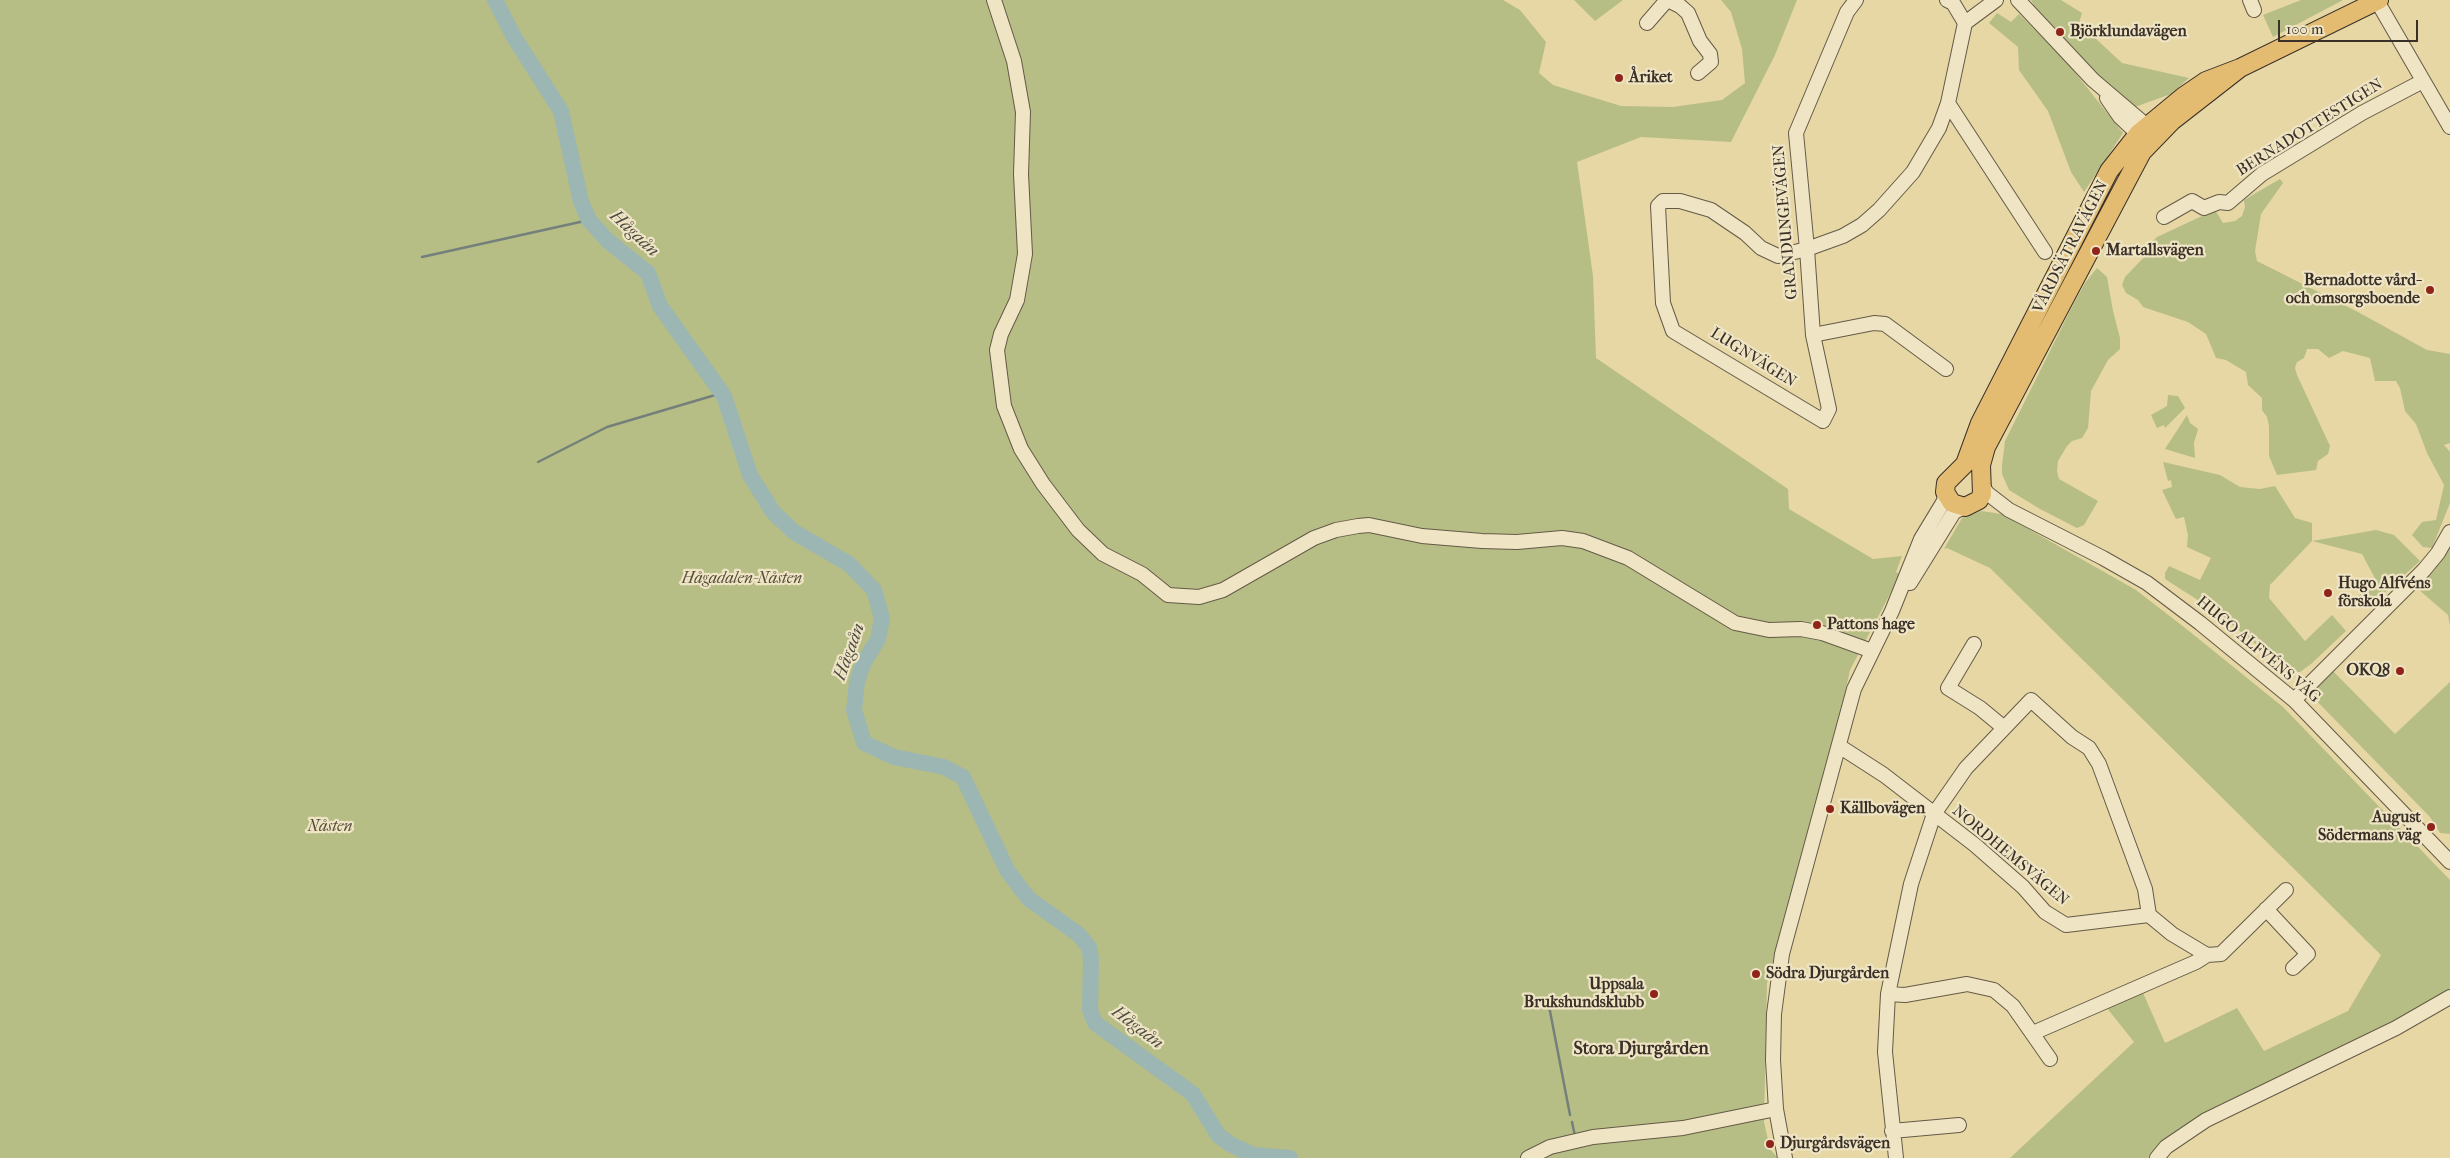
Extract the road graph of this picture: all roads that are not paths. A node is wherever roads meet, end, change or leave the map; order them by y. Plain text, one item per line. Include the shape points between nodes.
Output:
1 (994, 0) edge
2 (1668, 0) edge
3 (1856, 0) edge
4 (1947, 0) edge
5 (1996, 0) edge
6 (2018, 0) edge
7 (2378, 0) edge
8 (1648, 23) dead end
9 (1965, 23) junction
10 (1698, 73) dead end
11 (2423, 80) junction
12 (1948, 103) junction
13 (2450, 127) edge
14 (2148, 135) junction
15 (2164, 217) dead end
16 (1807, 249) junction
17 (2045, 252) dead end
18 (1813, 335) junction
19 (1946, 369) dead end
20 (1823, 421) joint
21 (1955, 472) junction
22 (1982, 482) junction
23 (1945, 492) junction
24 (1969, 506) junction
25 (2009, 510) junction
26 (2450, 532) edge
27 (1892, 611) junction
28 (1974, 644) dead end
29 (1872, 651) junction
30 (2294, 700) junction
31 (2003, 728) junction
32 (1839, 746) junction
33 (1934, 814) junction
34 (2450, 862) edge
35 (2286, 890) dead end
36 (2266, 909) junction
37 (2149, 915) junction
38 (2207, 955) junction
39 (2293, 968) dead end
40 (1888, 994) junction
41 (2450, 998) edge
42 (2033, 1032) junction
43 (2050, 1059) dead end
44 (1776, 1109) junction
45 (1959, 1125) dead end
46 (1892, 1131) junction
47 (1528, 1158) edge
48 (1785, 1158) edge
49 (1896, 1158) edge
50 (2157, 1158) edge

1 - 29 street via 1014,61 1023,112 1021,174 1025,254 1017,300 997,350 1004,406 1021,449 1043,484 1078,530 1104,554 1142,574 1168,595 1199,596 1223,590 1314,538 1358,526 1482,541 1562,538 1583,541 1628,558 1735,623 1769,630 1801,629 1822,633
2 - 8 street
2 - 10 street via 1688,13 1700,41 1710,54 1712,62
3 - 16 street, GRANDUNGEVÄGEN via 1847,12 1796,133
4 - 9 street
5 - 9 street
6 - 14 street
7 - 11 street
7 - 14 main road, VÅRDSÄTRAVÄGEN via 2240,68 2206,81
9 - 12 street
11 - 13 street
11 - 15 street, BERNADOTTESTIGEN via 2262,174 2228,203 2219,202 2204,208 2192,201
12 - 16 street via 1939,128 1919,163 1879,210 1843,236
12 - 17 street
14 - 21 main road, VÅRDSÄTRAVÄGEN via 2109,171 1980,423 1965,464
14 - 22 main road, VÅRDSÄTRAVÄGEN via 1986,447
16 - 18 street, GRANDUNGEVÄGEN
16 - 20 street, LUGNVÄGEN via 1778,256 1761,248 1711,210 1680,201 1663,201 1658,206 1663,302 1673,331
18 - 19 street via 1874,323 1885,324
18 - 20 street, GRANDUNGEVÄGEN via 1829,409
21 - 22 main road via 1966,470
21 - 23 main road via 1946,482
22 - 24 main road via 1982,494
22 - 25 street, HUGO ALFVÉNS VÄG via 1987,494
23 - 24 main road via 1952,503
23 - 27 street via 1944,501 1920,539
24 - 25 street, HUGO ALFVÉNS VÄG via 1996,506
24 - 27 street via 1954,512
25 - 30 street, HUGO ALFVÉNS VÄG via 2147,583
26 - 30 street via 2424,570
27 - 29 street
28 - 31 street via 1948,688 1980,708
29 - 32 street via 1854,689
30 - 34 street, HUGO ALFVÉNS VÄG
31 - 33 street via 1966,768
31 - 37 street via 2031,700 2089,748 2109,789 2145,890
32 - 33 street, NORDHEMSVÄGEN
32 - 44 street via 1782,954 1772,1060
33 - 37 street, NORDHEMSVÄGEN via 2023,887 2045,912 2066,925
33 - 40 street via 1909,892
35 - 36 street
36 - 38 street via 2221,954
36 - 39 street via 2308,954
37 - 38 street via 2172,934
38 - 42 street
40 - 42 street via 1905,995 1967,984 1994,990 2013,1006
40 - 46 street via 1885,1052
41 - 50 street via 2396,1028 2206,1120 2166,1147
42 - 43 street
44 - 47 street via 1683,1128 1593,1137 1550,1147
44 - 48 street
45 - 46 street
46 - 49 street

